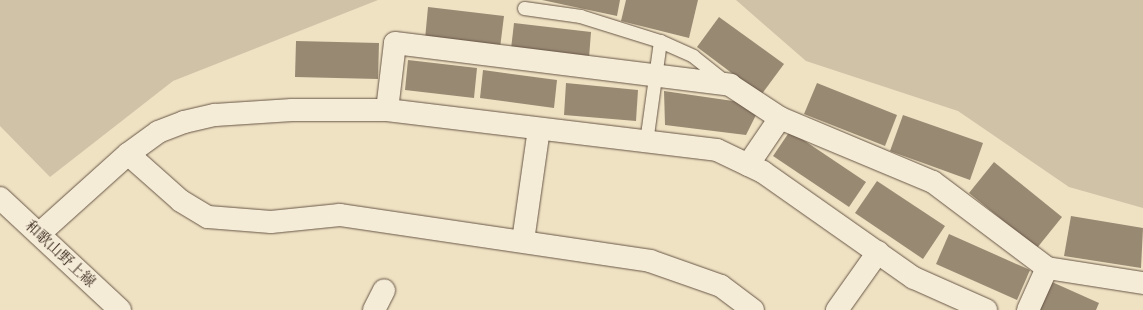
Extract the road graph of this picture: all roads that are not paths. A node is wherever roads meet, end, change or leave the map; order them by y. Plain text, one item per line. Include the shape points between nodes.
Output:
1 (524, 8) dead end
2 (660, 41) junction
3 (656, 76) junction
4 (730, 85) junction
5 (387, 110) junction
6 (780, 118) junction
7 (539, 129) junction
8 (646, 142) junction
9 (128, 154) junction
10 (748, 165) junction
11 (0, 198) edge
12 (39, 234) junction
13 (523, 241) junction
14 (878, 252) junction
15 (1047, 268) junction
16 (1143, 283) edge
17 (384, 290) dead end
18 (120, 310) edge
19 (374, 310) edge
20 (753, 310) edge
21 (837, 310) edge
22 (986, 310) edge
23 (1028, 310) edge

1 - 2 lane via 580,16
2 - 3 lane
2 - 4 lane via 693,56
3 - 4 street
3 - 5 street via 395,43
3 - 8 lane
4 - 6 street
5 - 7 street
5 - 9 street via 215,115 158,132
6 - 10 street
6 - 15 street via 933,182
7 - 8 street
7 - 13 street
8 - 10 street via 716,150
9 - 12 street
9 - 13 street via 181,201 208,217 271,222 340,215
10 - 14 street via 763,172
11 - 12 street, 和歌山野上線
12 - 18 street, 和歌山野上線
13 - 20 street via 650,261 690,273 721,286
14 - 21 street
14 - 22 street via 914,278
15 - 16 street
15 - 23 street
17 - 19 street

